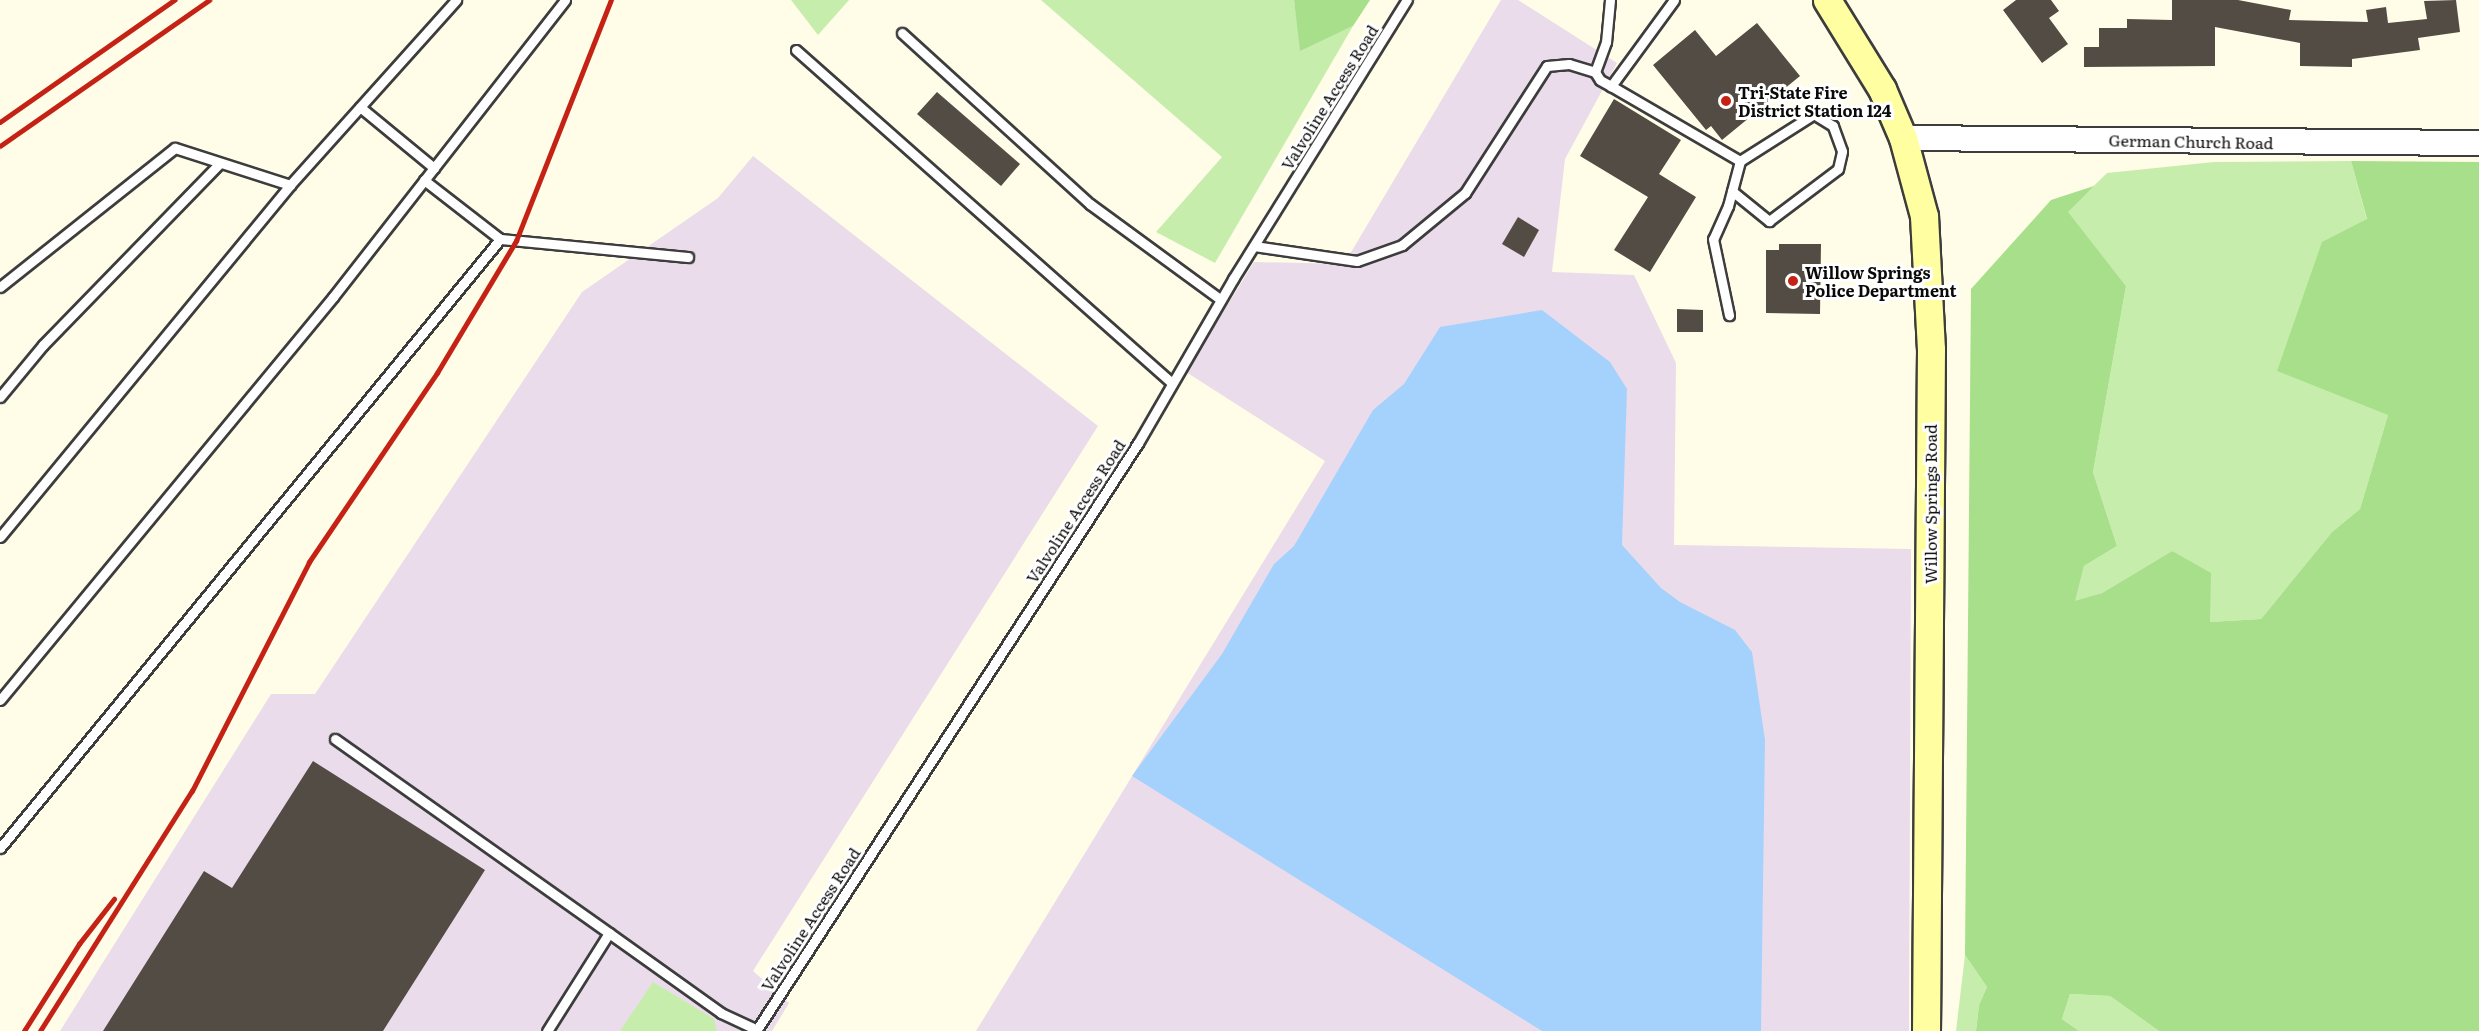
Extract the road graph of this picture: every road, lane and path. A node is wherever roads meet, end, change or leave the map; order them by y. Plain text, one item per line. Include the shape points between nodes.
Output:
1 (456, 0) edge
2 (565, 0) edge
3 (1407, 0) edge
4 (1610, 0) edge
5 (1674, 0) edge
6 (1827, 0) edge
7 (902, 33) dead end
8 (796, 50) dead end
9 (1596, 72) junction
10 (1611, 86) junction
11 (360, 107) junction
12 (1903, 138) junction
13 (2479, 143) edge
14 (1740, 161) junction
15 (220, 163) junction
16 (434, 168) junction
17 (424, 180) junction
18 (290, 186) junction
19 (1732, 191) junction
20 (500, 239) junction
21 (1254, 246) junction
22 (688, 257) dead end
23 (0, 287) edge
24 (1221, 300) junction
25 (1729, 315) dead end
26 (1173, 383) junction
27 (0, 397) edge
28 (0, 537) edge
29 (0, 700) edge
30 (335, 739) dead end
31 (0, 848) edge
32 (609, 933) junction
33 (547, 1031) edge
34 (757, 1031) edge
35 (1926, 1031) edge

1 - 11 lane
2 - 16 lane
3 - 21 lane, Valvoline Access Road
4 - 9 lane via 1606,42
5 - 10 lane
6 - 12 main road, Willow Springs Road via 1863,53
7 - 24 lane via 1090,204
8 - 26 lane
9 - 10 lane via 1600,80
9 - 21 lane via 1569,64 1546,66 1465,193 1402,245 1357,261
10 - 14 lane
11 - 16 lane
11 - 18 lane
12 - 13 street, German Church Road
12 - 35 main road, Willow Springs Road via 1924,216 1930,283
14 - 19 lane
14 - 19 lane via 1814,114 1833,126 1842,151 1838,169 1769,222
15 - 18 lane
15 - 23 lane via 175,148
15 - 27 lane via 43,345
16 - 17 lane
17 - 20 lane
17 - 29 lane
18 - 28 lane
19 - 25 lane via 1713,239
20 - 22 lane
20 - 31 lane
21 - 24 lane, Valvoline Access Road
24 - 26 lane, Valvoline Access Road
26 - 34 lane, Valvoline Access Road
30 - 32 lane
32 - 33 lane
32 - 34 lane via 721,1013

